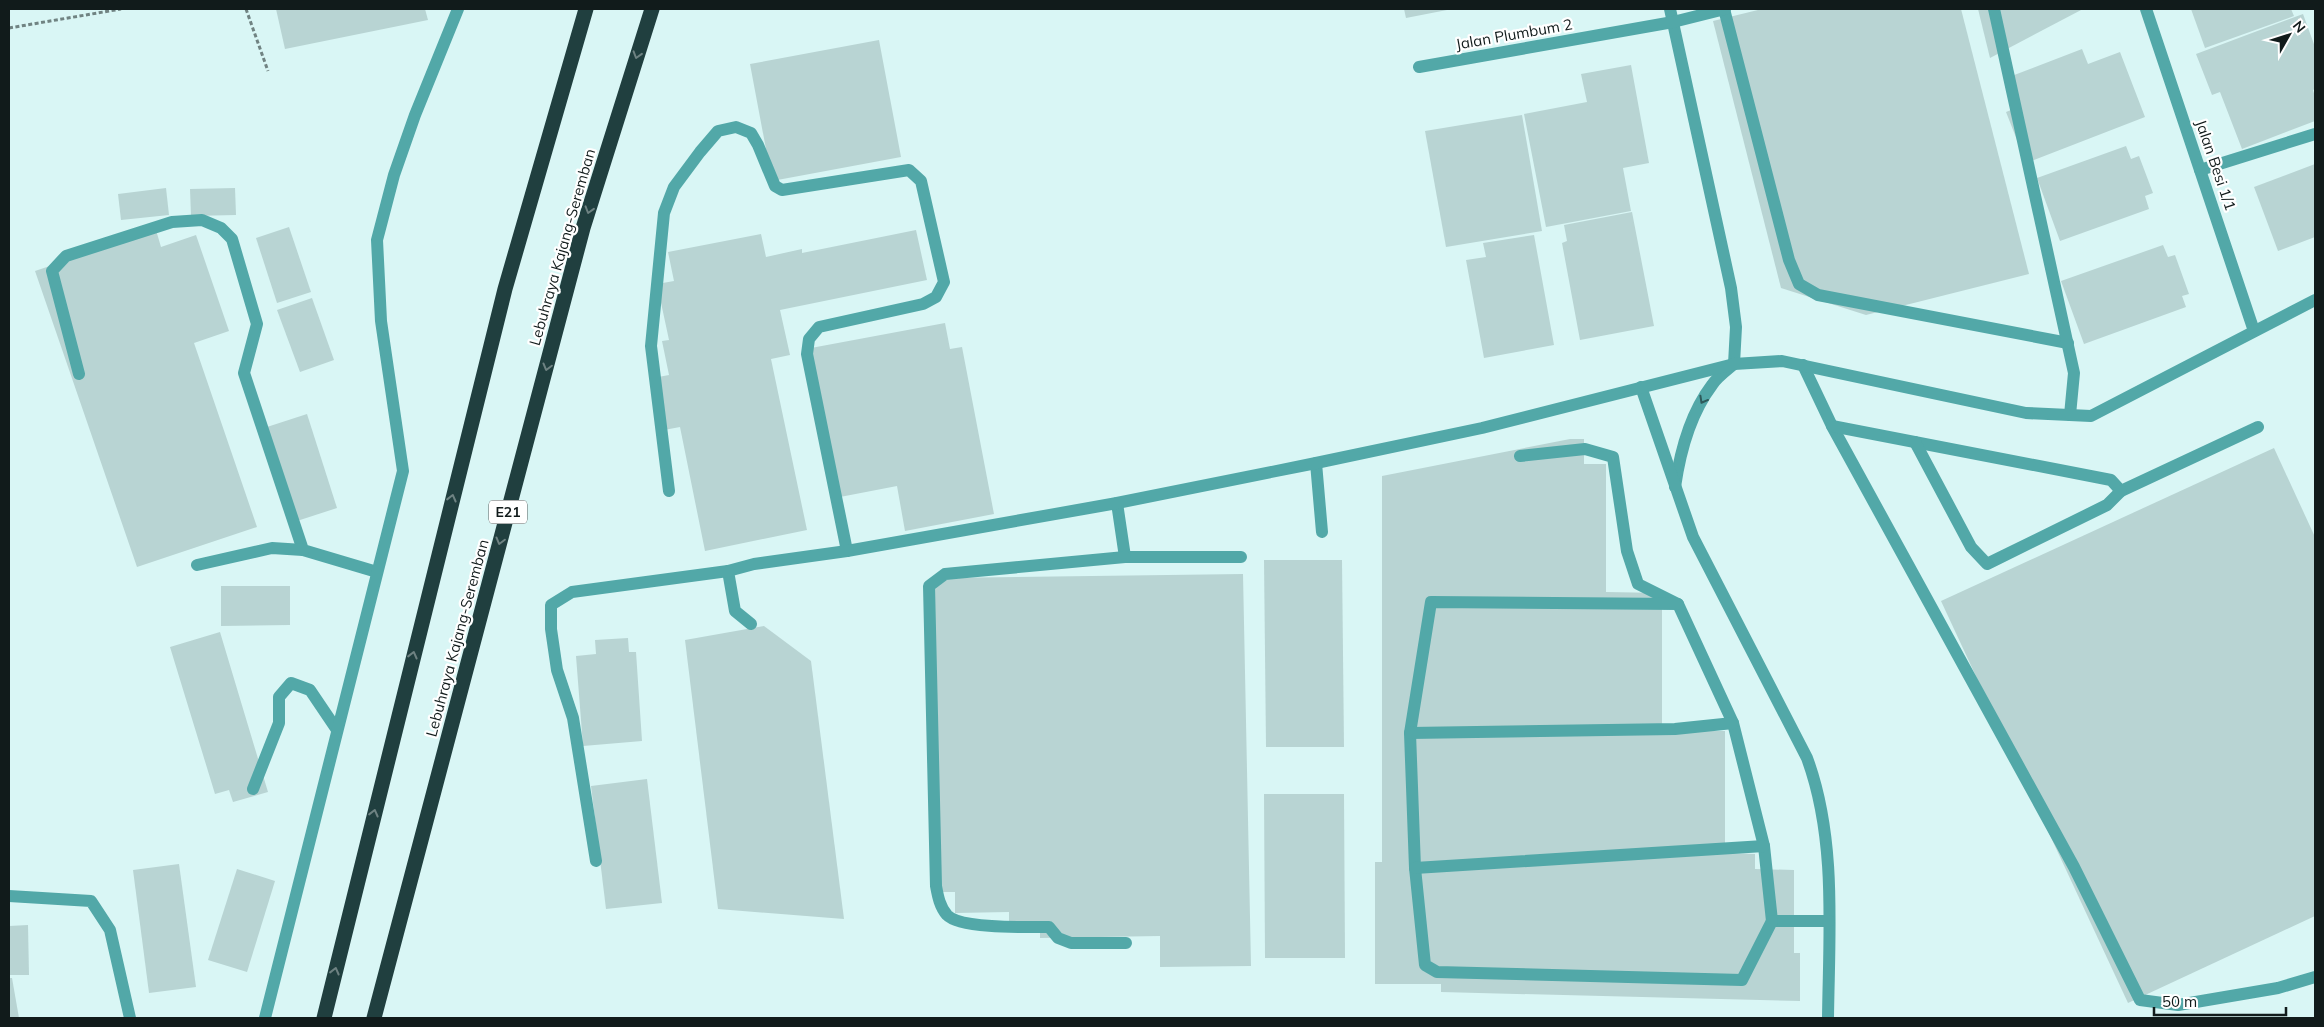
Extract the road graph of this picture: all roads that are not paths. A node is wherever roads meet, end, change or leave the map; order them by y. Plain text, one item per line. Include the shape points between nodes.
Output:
1 (458, 9) edge
2 (586, 9) edge
3 (652, 9) edge
4 (1670, 9) edge
5 (1725, 9) edge
6 (1994, 9) edge
7 (2146, 9) edge
8 (1673, 22) junction
9 (1420, 67) dead end
10 (2315, 134) edge
11 (2200, 170) junction
12 (2315, 300) edge
13 (2254, 331) junction
14 (2068, 343) junction
15 (1734, 364) junction
16 (1803, 365) junction
17 (79, 374) dead end
18 (1641, 387) junction
19 (2070, 415) junction
20 (1832, 426) junction
21 (2258, 427) dead end
22 (1915, 442) junction
23 (1520, 456) dead end
24 (1316, 463) junction
25 (1675, 490) junction
26 (669, 491) dead end
27 (2121, 491) junction
28 (1117, 503) junction
29 (1322, 532) dead end
30 (304, 550) junction
31 (847, 551) junction
32 (1241, 557) dead end
33 (1125, 558) junction
34 (197, 565) dead end
35 (728, 571) junction
36 (377, 572) junction
37 (1678, 604) junction
38 (751, 624) dead end
39 (1733, 723) junction
40 (337, 730) junction
41 (1410, 733) junction
42 (254, 789) dead end
43 (1764, 846) junction
44 (596, 861) dead end
45 (1415, 868) junction
46 (9, 896) edge
47 (1772, 921) junction
48 (1829, 921) junction
49 (1126, 943) dead end
50 (2315, 977) edge
51 (130, 1018) edge
52 (265, 1018) edge
53 (324, 1018) edge
54 (374, 1018) edge
55 (1828, 1018) edge

1 - 36 street via 415,115 394,175 377,240 381,321 403,471
53 -> 2 highway via 502,299
3 -> 54 highway, Lebuhraya Kajang-Seremban / E21 via 584,228
4 - 8 street
5 - 8 street, Jalan Plumbum 2
5 - 14 street via 1789,260 1799,284 1818,295
6 - 14 street
7 - 11 street, Jalan Besi 1/1
8 - 9 street, Jalan Plumbum 2
8 - 15 street via 1731,288 1736,327
10 - 11 street
11 - 13 street, Jalan Besi 1/1
12 - 13 street
13 - 19 street via 2115,406 2091,416
14 - 19 street via 2074,373
15 - 16 street via 1782,361
15 - 18 street
15 -> 25 street via 1712,385 1694,417 1680,454
16 - 19 street via 2026,413
16 - 20 street
17 - 30 street via 52,271 66,256 172,222 202,220 221,228 232,239 258,324 244,373
18 - 24 street via 1482,428
18 - 25 street
20 - 22 street
20 - 50 street via 2069,859 2140,1000 2178,1005 2278,988
21 - 27 street
22 - 27 street via 2111,480
22 - 27 street via 1972,547 1987,564 2107,505
23 - 37 street via 1585,449 1613,457 1627,551 1638,584
24 - 28 street
24 - 29 street
25 - 48 street via 1693,537 1807,758 1818,786 1828,866
26 - 31 street via 651,346 664,213 674,187 700,152 718,131 736,128 751,133 772,181 782,190 909,170 921,181 944,282 936,297 923,304 819,327 809,339 807,354
28 - 31 street
28 - 33 street
30 - 34 street via 272,548
30 - 36 street
31 - 35 street via 754,564
32 - 33 street
33 - 49 street via 945,574 929,586 939,902 948,916 963,924 1049,927 1058,938 1071,943
35 - 38 street via 735,611
35 - 44 street via 572,592 551,605 557,670 573,718
36 - 40 street
37 - 39 street
37 - 41 street via 1431,602
39 - 41 street via 1675,729
39 - 43 street
40 - 42 street via 310,690 291,683 279,697 279,723
40 - 52 street
41 - 45 street
43 - 45 street
43 - 47 street
45 - 47 street via 1425,965 1436,972 1742,980
46 - 51 street via 91,901 110,930
47 - 48 street
48 - 55 street

